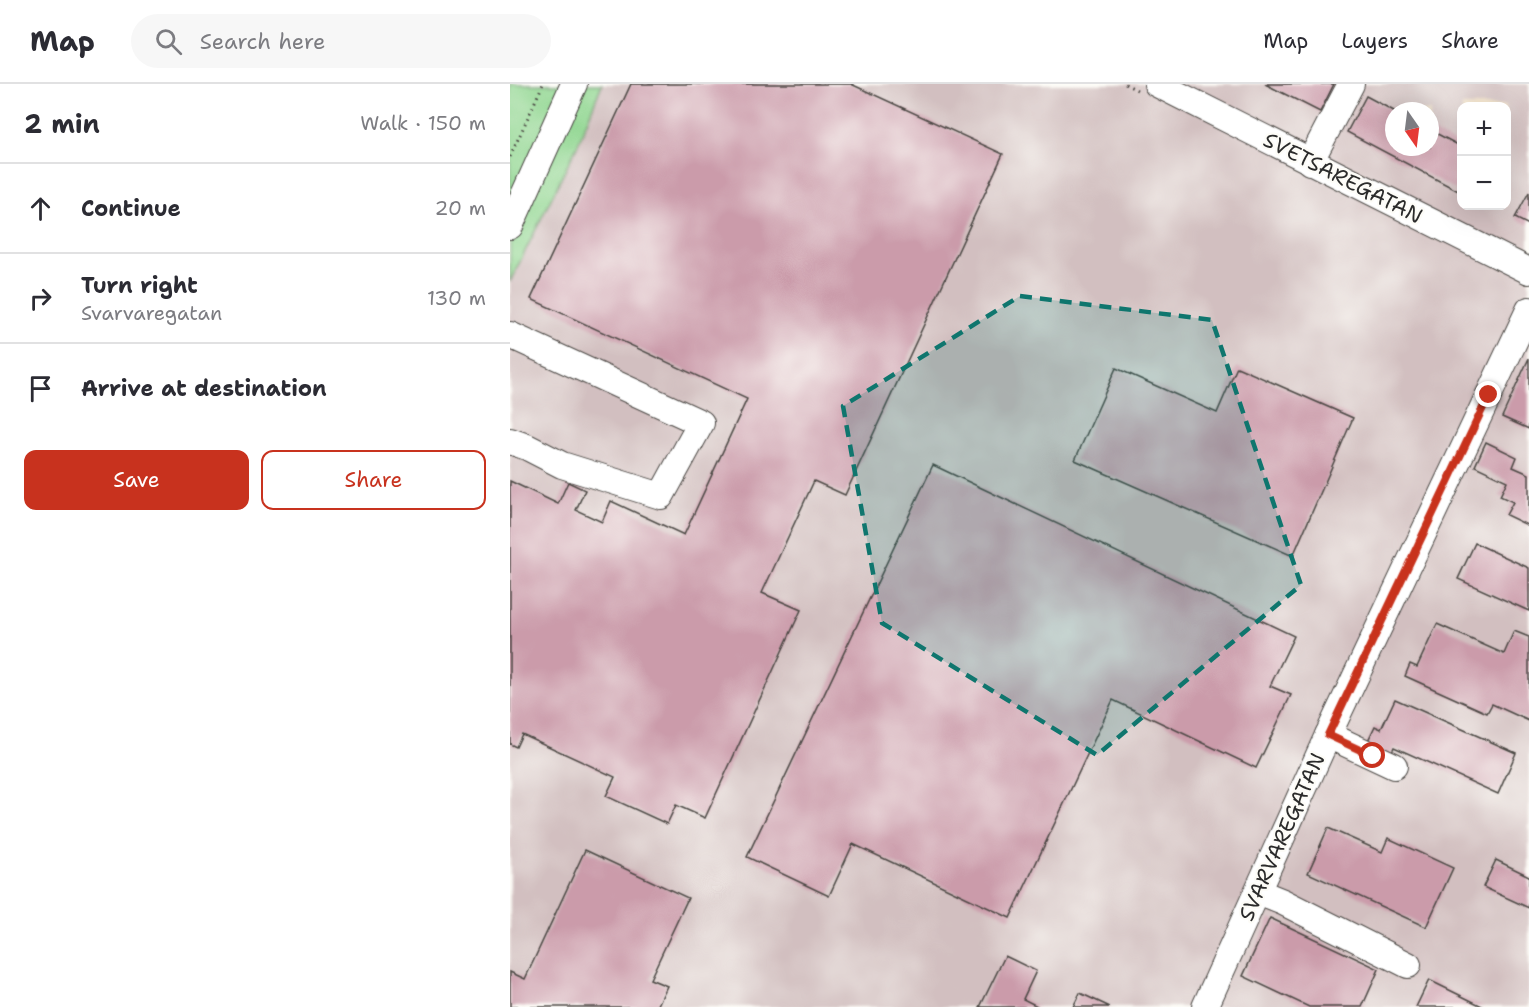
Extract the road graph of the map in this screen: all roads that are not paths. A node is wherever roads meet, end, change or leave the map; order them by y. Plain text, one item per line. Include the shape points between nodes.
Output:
1 (574, 84) edge
2 (1156, 84) edge
3 (1351, 84) edge
4 (1310, 162) junction
5 (510, 226) edge
6 (1529, 271) edge
7 (1529, 310) edge
8 (510, 335) edge
9 (510, 441) edge
10 (1328, 735) junction
11 (1394, 766) dead end
12 (1258, 892) junction
13 (1408, 964) dead end
14 (1205, 1007) edge

1 - 5 street
2 - 4 street, SVETSAREGATAN
3 - 4 street
4 - 6 street, SVETSAREGATAN
7 - 10 street, SVARVAREGATAN
8 - 9 street via 701,423 661,496 562,465
10 - 11 street
10 - 12 street, SVARVAREGATAN
12 - 13 street
12 - 14 street, SVARVAREGATAN

